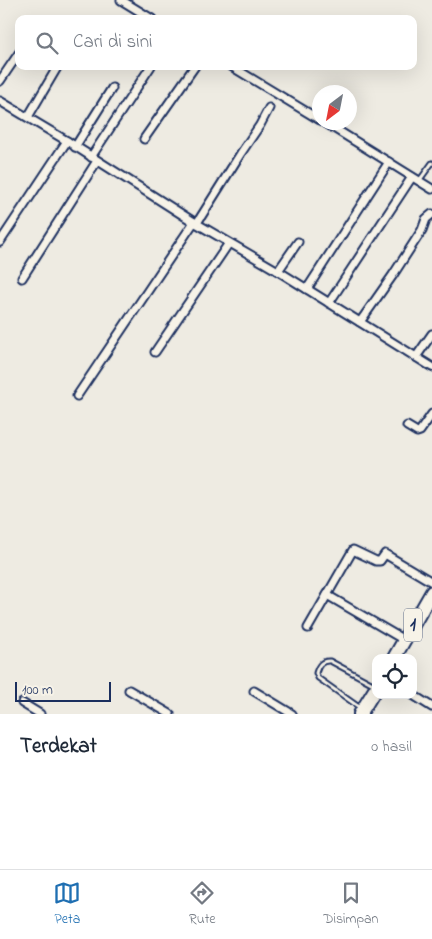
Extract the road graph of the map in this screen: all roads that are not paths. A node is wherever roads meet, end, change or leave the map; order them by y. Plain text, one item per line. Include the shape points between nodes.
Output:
1 (121, 0) edge
2 (145, 15) edge
3 (15, 59) edge
4 (56, 70) edge
5 (149, 70) edge
6 (192, 70) edge
7 (237, 70) edge
8 (0, 80) edge
9 (112, 88) dead end
10 (0, 102) edge
11 (269, 108) dead end
12 (312, 115) edge
13 (28, 117) junction
14 (337, 130) edge
15 (144, 139) dead end
16 (67, 141) junction
17 (75, 147) junction
18 (94, 159) junction
19 (389, 162) junction
20 (432, 163) edge
21 (412, 178) junction
22 (419, 182) junction
23 (432, 189) edge
24 (432, 214) edge
25 (196, 222) junction
26 (0, 242) edge
27 (298, 242) dead end
28 (229, 243) junction
29 (278, 272) junction
30 (22, 278) dead end
31 (307, 289) junction
32 (329, 303) junction
33 (360, 322) junction
34 (432, 334) edge
35 (154, 352) dead end
36 (416, 357) junction
37 (432, 367) edge
38 (77, 396) dead end
39 (432, 414) edge
40 (407, 426) dead end
41 (432, 582) edge
42 (432, 592) edge
43 (327, 595) junction
44 (308, 628) dead end
45 (404, 640) junction
46 (396, 654) edge
47 (372, 685) edge
48 (129, 690) dead end
49 (254, 691) dead end
50 (372, 694) edge
51 (417, 698) edge
52 (22, 703) dead end
53 (432, 707) edge
54 (361, 712) edge
55 (40, 714) edge
56 (170, 714) edge
57 (292, 714) edge

1 - 2 street
3 - 8 street
4 - 13 street
5 - 18 street
6 - 15 street
7 - 12 street
9 - 17 street
10 - 13 street
11 - 25 street
13 - 16 street
14 - 19 street
16 - 17 street
16 - 26 street
17 - 18 street
18 - 25 street
18 - 30 street
19 - 21 street
19 - 31 street
20 - 22 lane
21 - 22 street
21 - 32 street
22 - 23 street
24 - 33 street
25 - 28 street
25 - 38 street
27 - 29 street
28 - 29 street
28 - 35 street
29 - 31 street
31 - 32 street
32 - 33 street
33 - 36 street
34 - 36 street
36 - 37 street
39 - 40 street via 420,431
41 - 43 street via 386,555 376,562 353,550
42 - 45 highway, 1
43 - 44 street
43 - 45 street
45 - 46 highway, 1
47 - 54 lane via 330,661 324,661 318,668 318,678
48 - 56 street
49 - 57 street
50 - 54 highway
51 - 53 street
52 - 55 street

